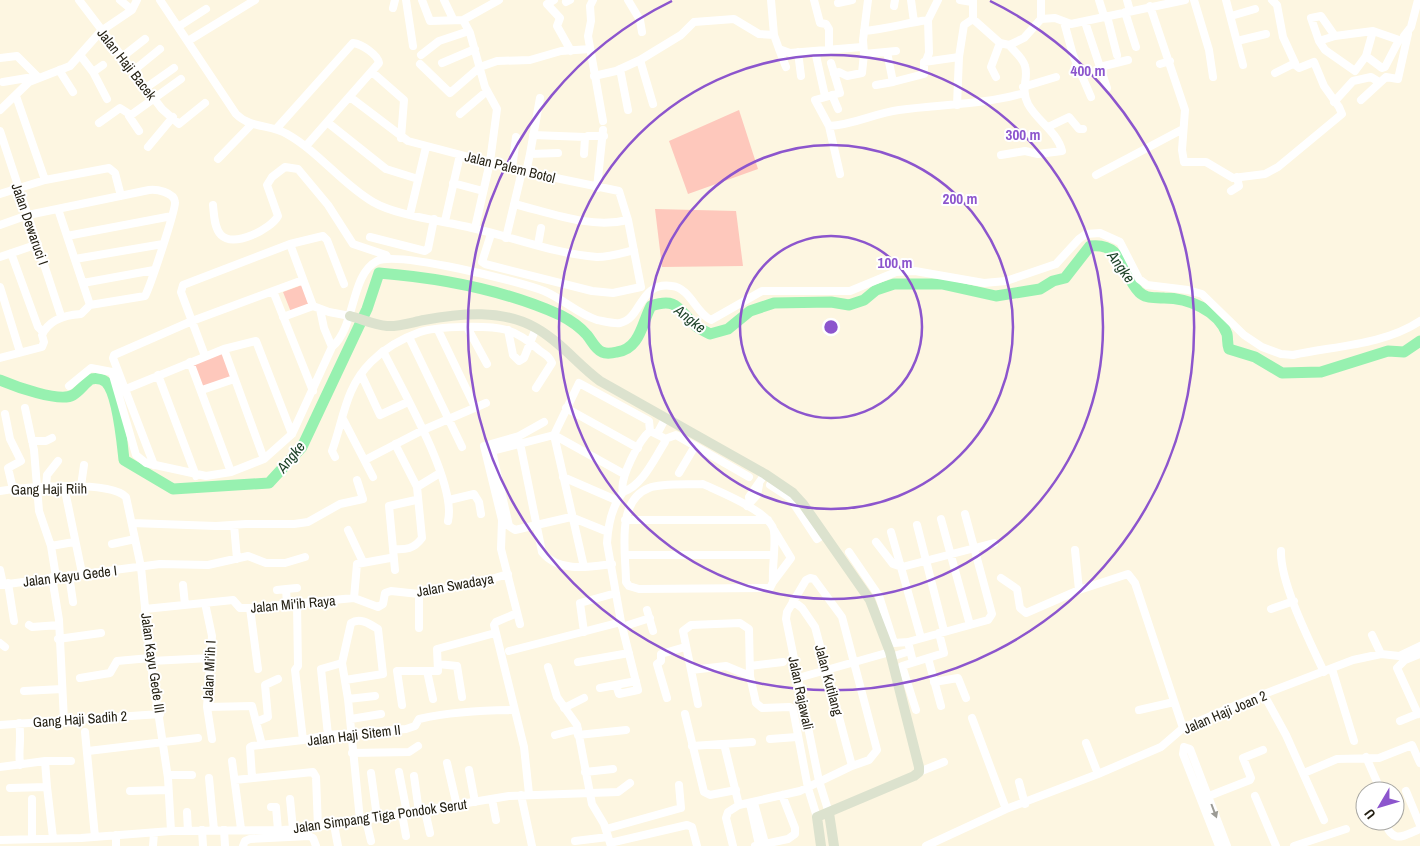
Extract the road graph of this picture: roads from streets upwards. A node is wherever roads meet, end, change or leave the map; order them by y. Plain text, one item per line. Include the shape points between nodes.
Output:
1 (79, 0) edge
2 (120, 0) edge
3 (137, 0) edge
4 (160, 0) edge
5 (255, 0) edge
6 (406, 0) edge
7 (422, 0) edge
8 (444, 0) edge
9 (499, 0) edge
10 (554, 0) edge
11 (589, 0) edge
12 (628, 0) edge
13 (771, 0) edge
14 (814, 0) edge
15 (852, 0) edge
16 (868, 0) edge
17 (913, 0) edge
18 (938, 0) edge
19 (960, 0) edge
20 (1041, 0) edge
21 (1099, 0) edge
22 (1127, 0) edge
23 (1185, 0) edge
24 (1194, 0) edge
25 (1226, 0) edge
26 (1272, 0) edge
27 (1418, 0) edge
28 (972, 1) edge
29 (1159, 2) edge
30 (838, 3) dead end
31 (1150, 6) junction
32 (206, 9) dead end
33 (1255, 9) dead end
34 (132, 10) junction
35 (1127, 11) junction
36 (1105, 16) junction
37 (1231, 16) junction
38 (453, 19) junction
39 (973, 19) junction
40 (1041, 19) junction
41 (463, 20) junction
42 (928, 20) junction
43 (914, 22) junction
44 (1064, 22) junction
45 (1085, 22) junction
46 (178, 27) junction
47 (1420, 27) edge
48 (470, 30) junction
49 (1373, 30) junction
50 (1409, 30) junction
51 (101, 31) junction
52 (864, 31) junction
53 (642, 32) dead end
54 (1266, 34) dead end
55 (774, 35) junction
56 (1335, 36) junction
57 (145, 39) dead end
58 (1399, 40) junction
59 (188, 41) junction
60 (1237, 41) junction
61 (1320, 41) junction
62 (1000, 43) junction
63 (1009, 45) junction
64 (413, 46) dead end
65 (1136, 47) dead end
66 (160, 49) dead end
67 (475, 49) junction
68 (590, 49) junction
69 (779, 49) junction
70 (829, 50) junction
71 (572, 51) junction
72 (863, 51) junction
73 (896, 51) dead end
74 (798, 52) junction
75 (815, 52) junction
76 (887, 52) junction
77 (80, 55) junction
78 (421, 55) dead end
79 (1117, 55) dead end
80 (1366, 56) junction
81 (122, 57) junction
82 (959, 57) junction
83 (0, 58) edge
84 (640, 60) junction
85 (1128, 60) dead end
86 (926, 61) junction
87 (1170, 61) junction
88 (442, 62) dead end
89 (831, 63) dead end
90 (420, 64) dead end
91 (1160, 64) dead end
92 (1294, 64) junction
93 (103, 65) dead end
94 (1243, 66) dead end
95 (480, 67) junction
96 (786, 67) dead end
97 (1100, 67) junction
98 (174, 68) dead end
99 (620, 69) junction
100 (59, 70) junction
101 (133, 71) junction
102 (93, 72) junction
103 (372, 72) junction
104 (1275, 73) dead end
105 (834, 74) junction
106 (594, 76) junction
107 (801, 76) dead end
108 (996, 77) dead end
109 (1213, 77) dead end
110 (37, 78) junction
111 (1056, 78) dead end
112 (181, 79) dead end
113 (3, 82) dead end
114 (893, 82) junction
115 (1379, 82) junction
116 (876, 86) dead end
117 (147, 87) junction
118 (1107, 88) dead end
119 (1024, 90) junction
120 (487, 91) junction
121 (74, 92) dead end
122 (16, 96) junction
123 (829, 96) junction
124 (350, 97) junction
125 (1090, 97) dead end
126 (155, 98) junction
127 (540, 98) dead end
128 (107, 99) dead end
129 (1360, 100) dead end
130 (1334, 102) junction
131 (205, 103) dead end
132 (653, 104) dead end
133 (957, 105) junction
134 (838, 109) dead end
135 (0, 110) edge
136 (628, 110) dead end
137 (460, 114) dead end
138 (129, 116) junction
139 (173, 117) junction
140 (603, 121) dead end
141 (327, 122) junction
142 (99, 124) dead end
143 (251, 125) junction
144 (829, 126) junction
145 (277, 128) junction
146 (1048, 128) junction
147 (1083, 129) dead end
148 (1183, 129) junction
149 (0, 131) edge
150 (138, 131) dead end
151 (533, 135) junction
152 (588, 136) dead end
153 (516, 137) dead end
154 (401, 138) junction
155 (306, 146) junction
156 (148, 147) dead end
157 (426, 147) junction
158 (558, 153) dead end
159 (530, 154) junction
160 (584, 154) dead end
161 (460, 155) junction
162 (1001, 155) dead end
163 (8, 157) junction
164 (218, 159) dead end
165 (0, 160) edge
166 (490, 162) junction
167 (512, 169) junction
168 (524, 172) junction
169 (840, 174) dead end
170 (1096, 175) dead end
171 (1238, 177) junction
172 (418, 179) junction
173 (45, 180) junction
174 (453, 183) junction
175 (18, 188) junction
176 (597, 188) junction
177 (1231, 190) dead end
178 (483, 191) junction
179 (0, 194) edge
180 (121, 196) junction
181 (514, 204) junction
182 (213, 205) dead end
183 (58, 209) junction
184 (410, 214) junction
185 (28, 215) junction
186 (172, 216) junction
187 (434, 219) junction
188 (628, 220) junction
189 (444, 221) junction
190 (0, 225) edge
191 (475, 228) junction
192 (541, 228) dead end
193 (491, 234) junction
194 (67, 236) junction
195 (370, 237) dead end
196 (506, 238) junction
197 (38, 244) junction
198 (163, 244) junction
199 (290, 244) junction
200 (538, 245) junction
201 (634, 250) junction
202 (11, 253) junction
203 (0, 257) edge
204 (388, 258) junction
205 (75, 259) junction
206 (154, 270) junction
207 (303, 280) junction
208 (83, 283) junction
209 (344, 284) dead end
210 (0, 287) edge
211 (273, 291) junction
212 (90, 306) junction
213 (317, 308) junction
214 (62, 316) junction
215 (352, 316) junction
216 (283, 317) junction
217 (192, 321) junction
218 (1420, 321) edge
219 (467, 327) junction
220 (536, 328) junction
221 (438, 330) junction
222 (508, 330) junction
223 (43, 332) junction
224 (409, 337) junction
225 (531, 341) junction
226 (332, 347) junction
227 (224, 349) junction
228 (20, 352) junction
229 (383, 352) junction
230 (205, 356) junction
231 (0, 358) edge
232 (190, 362) junction
233 (487, 364) dead end
234 (361, 374) junction
235 (158, 375) junction
236 (234, 379) junction
237 (69, 386) dead end
238 (536, 388) dead end
239 (126, 389) junction
240 (202, 390) junction
241 (312, 391) junction
242 (408, 402) junction
243 (486, 403) dead end
244 (474, 407) junction
245 (25, 408) dead end
246 (566, 408) junction
247 (5, 414) dead end
248 (343, 418) junction
249 (665, 419) junction
250 (449, 420) junction
251 (544, 422) dead end
252 (422, 430) junction
253 (654, 432) junction
254 (292, 434) junction
255 (554, 435) junction
256 (52, 438) dead end
257 (665, 439) junction
258 (32, 441) junction
259 (520, 443) junction
260 (395, 444) junction
261 (695, 446) junction
262 (462, 448) dead end
263 (638, 448) junction
264 (335, 457) dead end
265 (264, 459) junction
266 (365, 460) junction
267 (58, 461) dead end
268 (84, 464) dead end
269 (154, 465) junction
270 (231, 472) junction
271 (440, 473) junction
272 (679, 473) dead end
273 (624, 474) junction
274 (196, 476) junction
275 (769, 476) junction
276 (373, 477) dead end
277 (563, 477) junction
278 (749, 477) dead end
279 (357, 480) dead end
280 (64, 486) junction
281 (81, 486) junction
282 (37, 487) junction
283 (46, 487) junction
284 (416, 487) junction
285 (13, 489) junction
286 (0, 491) edge
287 (622, 492) junction
288 (126, 497) joint
289 (416, 500) junction
290 (449, 500) junction
291 (616, 500) junction
292 (748, 504) junction
293 (481, 514) dead end
294 (965, 514) dead end
295 (570, 516) junction
296 (940, 519) dead end
297 (448, 520) dead end
298 (626, 520) junction
299 (768, 520) junction
300 (132, 523) junction
301 (535, 523) junction
302 (234, 525) junction
303 (917, 525) dead end
304 (348, 530) dead end
305 (774, 530) junction
306 (608, 532) junction
307 (891, 532) dead end
308 (135, 539) junction
309 (74, 542) junction
310 (876, 542) dead end
311 (994, 543) dead end
312 (112, 544) dead end
313 (51, 546) junction
314 (976, 548) junction
315 (393, 549) junction
316 (1076, 550) dead end
317 (1282, 551) dead end
318 (849, 552) dead end
319 (950, 554) junction
320 (626, 555) junction
321 (772, 555) junction
322 (305, 557) dead end
323 (390, 558) dead end
324 (236, 559) junction
325 (926, 561) junction
326 (363, 562) junction
327 (612, 564) junction
328 (141, 567) junction
329 (584, 567) junction
330 (902, 567) junction
331 (0, 570) edge
332 (395, 570) dead end
333 (82, 573) junction
334 (508, 574) junction
335 (69, 575) junction
336 (54, 577) junction
337 (1002, 578) dead end
338 (773, 582) junction
339 (4, 584) edge
340 (183, 585) dead end
341 (297, 588) dead end
342 (286, 589) junction
343 (277, 590) dead end
344 (1079, 590) junction
345 (616, 593) junction
346 (419, 594) junction
347 (354, 598) junction
348 (793, 601) junction
349 (1294, 601) junction
350 (73, 602) dead end
351 (205, 603) junction
352 (287, 604) junction
353 (296, 604) junction
354 (185, 605) junction
355 (369, 605) junction
356 (250, 608) junction
357 (145, 609) junction
358 (1270, 609) dead end
359 (647, 610) dead end
360 (518, 613) junction
361 (650, 618) junction
362 (14, 621) dead end
363 (367, 622) junction
364 (520, 624) dead end
365 (29, 625) dead end
366 (59, 625) junction
367 (621, 625) junction
368 (970, 625) junction
369 (420, 628) dead end
370 (584, 632) junction
371 (653, 632) dead end
372 (942, 632) junction
373 (101, 633) dead end
374 (495, 633) junction
375 (1372, 635) dead end
376 (921, 638) junction
377 (58, 639) junction
378 (908, 642) junction
379 (1420, 646) edge
380 (685, 647) junction
381 (509, 651) dead end
382 (891, 651) junction
383 (910, 651) junction
384 (629, 653) junction
385 (1381, 654) junction
386 (1420, 654) edge
387 (211, 658) junction
388 (928, 658) junction
389 (151, 660) junction
390 (578, 662) dead end
391 (783, 662) dead end
392 (854, 662) junction
393 (913, 662) junction
394 (342, 663) junction
395 (438, 664) junction
396 (750, 666) junction
397 (548, 667) dead end
398 (258, 668) dead end
399 (827, 669) junction
400 (1332, 669) junction
401 (691, 670) junction
402 (427, 671) junction
403 (1324, 672) junction
404 (750, 676) junction
405 (80, 678) dead end
406 (798, 678) junction
407 (278, 679) dead end
408 (345, 680) junction
409 (636, 681) junction
410 (934, 682) junction
411 (616, 685) junction
412 (600, 688) dead end
413 (62, 689) junction
414 (24, 691) dead end
415 (1264, 695) junction
416 (375, 696) dead end
417 (462, 697) dead end
418 (348, 698) junction
419 (584, 698) dead end
420 (667, 698) dead end
421 (966, 698) dead end
422 (433, 699) dead end
423 (1174, 702) junction
424 (1416, 702) edge
425 (698, 704) dead end
426 (402, 705) dead end
427 (941, 706) dead end
428 (207, 707) junction
429 (564, 708) junction
430 (514, 710) junction
431 (916, 710) dead end
432 (1139, 710) dead end
433 (1419, 713) edge
434 (160, 714) junction
435 (381, 714) dead end
436 (685, 714) dead end
437 (972, 718) dead end
438 (351, 719) junction
439 (64, 721) junction
440 (1400, 721) dead end
441 (256, 722) junction
442 (19, 723) junction
443 (0, 725) edge
444 (1183, 728) junction
445 (626, 730) dead end
446 (85, 732) dead end
447 (578, 732) junction
448 (351, 733) junction
449 (328, 735) junction
450 (555, 735) dead end
451 (797, 737) junction
452 (198, 738) dead end
453 (212, 739) dead end
454 (770, 739) dead end
455 (303, 740) junction
456 (1354, 741) dead end
457 (163, 742) junction
458 (752, 742) dead end
459 (1086, 742) dead end
460 (724, 744) junction
461 (262, 745) junction
462 (418, 746) dead end
463 (692, 746) junction
464 (1263, 750) dead end
465 (88, 751) junction
466 (352, 753) junction
467 (1366, 757) junction
468 (45, 761) junction
469 (71, 761) dead end
470 (232, 761) dead end
471 (944, 762) dead end
472 (447, 763) dead end
473 (1420, 763) edge
474 (20, 765) junction
475 (852, 766) junction
476 (0, 768) edge
477 (614, 769) dead end
478 (469, 770) dead end
479 (399, 772) dead end
480 (585, 772) junction
481 (918, 772) junction
482 (371, 773) dead end
483 (1304, 773) junction
484 (1098, 774) junction
485 (192, 775) dead end
486 (168, 776) junction
487 (414, 776) dead end
488 (252, 777) junction
489 (209, 778) dead end
490 (235, 780) junction
491 (820, 781) junction
492 (1377, 781) edge
493 (1019, 782) dead end
494 (630, 783) dead end
495 (678, 785) dead end
496 (47, 787) junction
497 (10, 788) dead end
498 (808, 788) junction
499 (168, 790) junction
500 (736, 790) junction
501 (130, 791) dead end
502 (1406, 791) dead end
503 (588, 792) junction
504 (525, 795) junction
505 (782, 795) junction
506 (1255, 796) dead end
507 (1204, 797) junction
508 (32, 799) dead end
509 (492, 799) junction
510 (290, 800) dead end
511 (475, 802) junction
512 (752, 803) junction
513 (1025, 804) junction
514 (739, 805) junction
515 (457, 806) junction
516 (271, 807) dead end
517 (1006, 809) junction
518 (422, 811) junction
519 (187, 812) dead end
520 (829, 813) junction
521 (405, 814) junction
522 (817, 816) junction
523 (377, 817) junction
524 (363, 820) junction
525 (496, 820) dead end
526 (1324, 820) dead end
527 (334, 825) junction
528 (1420, 825) edge
529 (318, 827) junction
530 (240, 829) junction
531 (293, 829) junction
532 (1346, 829) dead end
533 (1420, 829) edge
534 (202, 830) junction
535 (214, 830) junction
536 (224, 830) junction
537 (171, 831) junction
538 (188, 831) junction
539 (1388, 831) edge
540 (154, 832) junction
541 (430, 833) dead end
542 (116, 835) junction
543 (406, 836) dead end
544 (95, 837) junction
545 (279, 838) edge
546 (32, 839) junction
547 (608, 839) edge
548 (0, 840) edge
549 (57, 840) edge
550 (575, 840) dead end
551 (371, 841) dead end
552 (81, 842) edge
553 (244, 843) edge
554 (760, 845) edge
555 (116, 846) edge
556 (153, 846) edge
557 (203, 846) edge
558 (225, 846) edge
559 (316, 846) edge
560 (338, 846) edge
561 (532, 846) edge
562 (697, 846) edge
563 (733, 846) edge
564 (821, 846) edge
565 (834, 846) edge
566 (926, 846) edge
567 (1219, 846) edge
568 (1227, 846) edge
569 (1276, 846) edge
570 (1294, 846) edge

1 - 51 street, Jalan Haji Bacek
2 - 34 street
3 - 34 street
4 - 46 street
5 - 59 street
6 - 64 street
7 - 38 street via 430,21
8 - 38 street
9 - 41 street
10 - 71 street via 547,4 560,18 557,26
11 - 68 street via 592,21 588,36
12 - 53 street via 640,20
13 - 55 street
14 - 70 street via 819,21 828,27
15 - 30 street
16 - 52 street
17 - 43 street
18 - 42 street
19 - 28 street
20 - 40 street
21 - 36 street
22 - 35 street
23 - 29 street
24 - 109 street via 1209,50
25 - 37 street
26 - 92 street via 1277,5 1283,37
27 - 50 street
28 - 39 street
29 - 31 street
31 - 35 street
31 - 87 street
32 - 46 street
33 - 37 street
34 - 51 street
35 - 36 street
35 - 65 street
36 - 45 street
36 - 79 street
37 - 60 street
38 - 41 street
39 - 62 street
39 - 82 street via 964,25
40 - 44 street via 1055,18
40 - 63 street via 1024,38
41 - 48 street
42 - 43 street
42 - 86 street via 929,53
43 - 52 street via 890,29
44 - 45 street
44 - 125 street
45 - 97 street
46 - 59 street
47 - 50 street
48 - 67 street
48 - 78 street via 439,42
49 - 56 street
49 - 58 street
49 - 80 street
50 - 58 street
50 - 115 street via 1398,79 1386,76
51 - 77 street
51 - 81 street, Jalan Haji Bacek
52 - 72 street
54 - 60 street
55 - 69 street
55 - 84 street via 759,34 734,20 694,22 680,36
56 - 61 street
56 - 61 street via 1321,16 1311,18
57 - 81 street
58 - 80 street via 1385,67
59 - 143 street via 236,114
60 - 94 street
61 - 80 street via 1325,50 1355,71
62 - 63 street
62 - 108 street via 991,67
63 - 119 street via 1025,64
66 - 101 street
67 - 88 street
67 - 95 street
68 - 71 street
68 - 106 street
69 - 74 street
69 - 96 street
70 - 72 street
70 - 75 street
71 - 95 street via 530,60 497,61
72 - 76 street
72 - 105 street via 862,73
73 - 76 street
74 - 75 street
74 - 107 street
75 - 123 street
76 - 114 street
77 - 100 street via 70,66
77 - 102 street
81 - 101 street, Jalan Haji Bacek
82 - 86 street
82 - 133 street
83 - 110 street via 17,56
84 - 99 street
84 - 132 street
85 - 97 street
86 - 114 street via 924,74
87 - 91 street
87 - 148 street via 1185,110
89 - 105 street
90 - 95 street via 450,93
92 - 104 street
92 - 130 street via 1299,68 1314,62
93 - 102 street
95 - 120 street
97 - 118 street
98 - 117 street
99 - 106 street
99 - 136 street
100 - 110 street
100 - 121 street
101 - 117 street, Jalan Haji Bacek
102 - 128 street
103 - 124 street
103 - 145 street via 379,63 377,57 353,43
103 - 154 street via 404,100
105 - 123 street via 840,92
106 - 140 street
110 - 113 street
110 - 122 street
111 - 119 street
112 - 126 street
114 - 116 street
115 - 129 street
115 - 130 street via 1372,77 1356,80
117 - 126 street, Jalan Haji Bacek
119 - 133 street via 998,101
119 - 146 street via 1032,109
120 - 137 street
120 - 166 street via 498,109
122 - 135 street
122 - 173 street
123 - 134 street
123 - 144 street via 815,100
124 - 141 street
124 - 154 street, Jalan Palem Botol
126 - 138 street
126 - 139 street, Jalan Haji Bacek
127 - 151 street
130 - 171 street via 1342,114 1278,167 1260,176
131 - 139 street, Jalan Haji Bacek via 179,124
133 - 144 street via 897,110 846,125
138 - 142 street via 120,108
138 - 150 street
139 - 156 street
141 - 155 street
141 - 172 street via 386,169
143 - 145 street
143 - 164 street
144 - 169 street
145 - 155 street
146 - 147 street via 1069,117 1079,129
146 - 162 street via 1062,152 1038,154 1025,151
148 - 170 street
148 - 171 street via 1184,162 1206,162 1229,176
149 - 163 street, Jalan Dewaruci I
151 - 159 street
151 - 160 street via 585,137
152 - 176 street via 604,133
153 - 167 street
154 - 157 street, Jalan Palem Botol
155 - 184 street via 367,198
157 - 161 street, Jalan Palem Botol
157 - 172 street
158 - 159 street
159 - 168 street
161 - 166 street, Jalan Palem Botol
161 - 174 street
163 - 165 street
163 - 175 street, Jalan Dewaruci I
166 - 167 street, Jalan Palem Botol
166 - 178 street
167 - 168 street, Jalan Palem Botol
168 - 176 street, Jalan Palem Botol
168 - 181 street
171 - 177 street via 1239,186
172 - 184 street
173 - 175 street
173 - 180 street via 109,168 115,173
174 - 178 street
174 - 189 street
175 - 179 street
175 - 185 street, Jalan Dewaruci I
176 - 188 street, Jalan Palem Botol via 620,192
178 - 191 street
180 - 183 street
180 - 186 street via 155,189 170,195 176,203
181 - 188 street via 584,221 612,224
181 - 196 street
182 - 204 street via 216,227 222,236 246,239 274,223 278,216 267,185 272,177 285,167 298,169 328,205 353,244
183 - 185 street
183 - 194 street
184 - 187 street
185 - 190 street
185 - 197 street, Jalan Dewaruci I
186 - 194 street
186 - 198 street
187 - 189 street
187 - 195 street via 428,249 425,250
188 - 201 street
189 - 191 street
191 - 193 street
192 - 200 street
193 - 196 street
193 - 201 street via 482,262 485,264 592,291 613,293 641,287
194 - 205 street
196 - 200 street
197 - 202 street
197 - 214 street, Jalan Dewaruci I
198 - 205 street
198 - 206 street
199 - 207 street
199 - 209 street via 305,238 326,237
199 - 217 street via 183,285 181,292
200 - 201 street via 594,256
202 - 203 street
202 - 223 street via 38,327
204 - 215 street via 368,267 361,280
204 - 218 street via 510,280 546,292 597,320 620,323 630,318 639,302 656,287 672,286 679,288 703,316 711,320 762,291 850,291 896,272 915,271 996,283 1056,264 1086,234 1100,233 1120,242 1143,283 1202,294 1244,335 1276,352 1293,355 1384,337 1403,332
205 - 208 street
206 - 208 street
206 - 212 street via 145,296
207 - 211 street
207 - 213 street
208 - 212 street
210 - 228 street
211 - 216 street
211 - 217 street
212 - 214 street via 81,314
213 - 215 street
213 - 216 street
213 - 226 street
214 - 223 street
215 - 220 street via 388,326 478,314 506,316
215 - 226 street via 341,339
216 - 241 street
217 - 230 street
217 - 239 street via 114,355
219 - 221 street
219 - 222 street
219 - 233 street
220 - 225 street
220 - 249 street via 570,353 600,382
221 - 224 street via 421,331
221 - 244 street
222 - 225 street
222 - 225 street via 513,355 519,361 524,358
223 - 228 street via 42,347
224 - 229 street
224 - 250 street
225 - 238 street via 549,356 552,363
226 - 241 street
227 - 230 street
227 - 236 street
227 - 254 street via 251,340 258,344
228 - 231 street
229 - 234 street
229 - 242 street
230 - 232 street
232 - 235 street
232 - 240 street
234 - 242 street via 380,415
234 - 248 street via 345,401
235 - 239 street
235 - 274 street
236 - 240 street
236 - 265 street
237 - 269 street via 91,368 112,372 136,454 146,464
239 - 269 street
240 - 270 street
241 - 254 street
242 - 252 street
243 - 244 street
244 - 250 street
245 - 258 street
246 - 253 street via 577,383 581,383 649,420
246 - 255 street
246 - 263 street
247 - 285 street via 10,439 21,461 8,468
248 - 264 street via 332,451
248 - 266 street
249 - 253 street
249 - 275 street
250 - 252 street
250 - 262 street
251 - 334 street via 519,436 484,446 502,520 501,549
252 - 260 street
252 - 271 street
253 - 257 street
253 - 263 street
254 - 265 street
255 - 259 street
255 - 273 street
255 - 277 street
256 - 258 street
257 - 261 street via 676,435
257 - 287 street via 643,476 630,490
258 - 282 street
259 - 301 street
259 - 301 street via 492,453 511,529
260 - 266 street
260 - 284 street
261 - 272 street
261 - 278 street
263 - 273 street
265 - 270 street
266 - 276 street
267 - 283 street via 47,475
268 - 281 street
269 - 274 street
270 - 274 street
271 - 284 street
271 - 290 street
273 - 287 street
275 - 292 street via 759,485 757,495
275 - 382 street via 793,493 824,534 870,600
277 - 291 street
277 - 295 street
279 - 302 street via 363,499 340,504 308,522
280 - 281 street, Gang Haji Riih
280 - 283 street, Gang Haji Riih
280 - 309 street
281 - 288 street, Gang Haji Riih
282 - 283 street, Gang Haji Riih
282 - 285 street, Gang Haji Riih
282 - 313 street via 39,511
284 - 289 street
285 - 286 street, Gang Haji Riih
287 - 291 street
288 - 300 street, Jalan Kayu Gede III
289 - 315 street via 388,506
289 - 315 street via 422,538 417,546 406,550
290 - 293 street via 474,494
290 - 297 street
291 - 306 street
292 - 298 street via 703,484 650,487 633,500
292 - 299 street
294 - 314 street
295 - 301 street
295 - 306 street
295 - 329 street
296 - 319 street
298 - 299 street
298 - 320 street
299 - 305 street
300 - 302 street
300 - 308 street, Jalan Kayu Gede III
301 - 329 street via 545,555 574,568
302 - 324 street
303 - 325 street
304 - 326 street
305 - 321 street
305 - 338 street via 791,558
306 - 327 street
307 - 330 street
308 - 312 street
308 - 328 street, Jalan Kayu Gede III
309 - 313 street
309 - 333 street
310 - 330 street via 893,564
311 - 314 street
313 - 336 street
314 - 319 street
314 - 368 street via 992,618
315 - 332 street
316 - 344 street
317 - 349 street via 1283,571
318 - 382 street via 879,596
319 - 325 street
319 - 368 street
320 - 321 street
320 - 338 street via 626,582 640,589 767,590
321 - 338 street
322 - 324 street, Jalan Kayu Gede I via 285,563 266,563 248,556
323 - 326 street
324 - 328 street, Jalan Kayu Gede I via 208,565
325 - 330 street
325 - 372 street
326 - 347 street via 357,565
327 - 329 street
327 - 345 street
328 - 333 street, Jalan Kayu Gede I
328 - 357 street, Jalan Kayu Gede III
330 - 376 street
331 - 339 street
333 - 335 street, Jalan Kayu Gede I
334 - 346 street, Jalan Swadaya
334 - 360 street
335 - 336 street, Jalan Kayu Gede I
335 - 350 street
336 - 339 street, Jalan Kayu Gede I
336 - 366 street
337 - 344 street via 1017,589 1020,608 1026,613
339 - 362 street
340 - 354 street
341 - 342 street
342 - 343 street
342 - 352 street
344 - 423 street via 1128,574 1135,582
345 - 367 street
345 - 370 street via 581,602
346 - 355 street, Jalan Swadaya via 391,591 385,593 380,606
346 - 369 street
347 - 353 street, Jalan Mi'ih Raya
347 - 355 street
348 - 392 street, Jalan Rajawali via 810,578 814,578 842,617
348 - 399 street, Jalan Kutilang via 815,627
348 - 406 street, Jalan Rajawali via 786,619
349 - 358 street
349 - 403 street
351 - 354 street, Jalan Mi'ih Raya
351 - 356 street, Jalan Mi'ih Raya via 233,600 240,608
351 - 387 street, Jalan Mi'ih I via 212,636
352 - 353 street, Jalan Mi'ih Raya
352 - 356 street, Jalan Mi'ih Raya
353 - 455 street via 298,666 295,670
354 - 357 street, Jalan Mi'ih Raya
355 - 363 street
356 - 398 street
357 - 389 street, Jalan Kayu Gede III
359 - 361 street
360 - 364 street
360 - 374 street via 496,622
361 - 367 street
361 - 371 street
363 - 394 street via 355,620 351,623
363 - 408 street via 378,629 383,674
365 - 366 street
366 - 377 street
367 - 370 street
367 - 384 street
368 - 372 street
370 - 381 street
372 - 376 street
372 - 388 street via 944,653
373 - 377 street
374 - 395 street via 437,649
374 - 430 street
375 - 385 street
376 - 378 street
377 - 413 street
378 - 382 street
378 - 383 street
379 - 385 street, Jalan Haji Joan 2 via 1399,656
380 - 396 street via 683,631 691,625 743,624 749,629
380 - 401 street
380 - 420 street via 660,655 657,665
382 - 383 street
382 - 392 street
382 - 481 street
383 - 393 street
384 - 390 street
384 - 409 street
385 - 400 street, Jalan Haji Joan 2
386 - 424 street via 1410,657 1397,668
387 - 389 street
387 - 428 street, Jalan Mi'ih I
388 - 393 street
388 - 410 street
389 - 405 street via 116,661 110,673
389 - 434 street, Jalan Kayu Gede III
391 - 396 street
392 - 399 street
392 - 475 street via 877,750 874,756
393 - 431 street via 903,665
394 - 408 street
394 - 449 street via 322,669
395 - 402 street via 438,671
395 - 417 street via 457,666
396 - 404 street
397 - 429 street
399 - 406 street
399 - 475 street, Jalan Kutilang
400 - 403 street, Jalan Haji Joan 2
400 - 456 street
401 - 404 street via 726,666
401 - 425 street
402 - 422 street
402 - 426 street via 397,670
403 - 415 street, Jalan Haji Joan 2
404 - 451 street via 758,707 792,708
406 - 491 street, Jalan Rajawali
407 - 441 street via 266,684 268,716
408 - 418 street
409 - 411 street
409 - 411 street via 637,691 619,694
410 - 421 street via 958,678
410 - 427 street
411 - 412 street
413 - 414 street
413 - 439 street
415 - 444 street, Jalan Haji Joan 2
415 - 483 street
416 - 418 street
418 - 438 street
419 - 429 street
423 - 432 street
423 - 444 street
424 - 433 street
428 - 441 street via 252,706
428 - 453 street, Jalan Mi'ih I
429 - 447 street
430 - 448 street, Jalan Haji Sitem II via 434,716 419,719 412,727
430 - 504 street via 524,747
433 - 440 street
434 - 439 street, Gang Haji Sadih 2
434 - 457 street, Jalan Kayu Gede III
435 - 438 street
436 - 463 street
437 - 517 street
438 - 448 street
439 - 442 street, Gang Haji Sadih 2
441 - 461 street
442 - 443 street, Gang Haji Sadih 2
442 - 474 street via 22,739 18,748
444 - 484 street, Jalan Haji Joan 2 via 1161,747
445 - 447 street
446 - 465 street
447 - 450 street
447 - 480 street
448 - 449 street, Jalan Haji Sitem II
448 - 466 street
449 - 455 street, Jalan Haji Sitem II
451 - 454 street
451 - 498 street
452 - 457 street
455 - 461 street, Jalan Haji Sitem II
457 - 465 street
457 - 486 street, Jalan Kayu Gede III
458 - 460 street
459 - 484 street
460 - 463 street
460 - 500 street
461 - 488 street, Jalan Haji Sitem II via 250,747
462 - 466 street via 409,752
463 - 500 street via 704,792 710,795
464 - 507 street via 1243,757 1250,780
465 - 544 street
466 - 524 street
467 - 473 street via 1379,758 1412,744
467 - 483 street via 1337,760
467 - 492 street
468 - 469 street
468 - 474 street
468 - 496 street
470 - 490 street
471 - 481 street
472 - 515 street
474 - 476 street
475 - 491 street
477 - 480 street
478 - 511 street
479 - 521 street
480 - 503 street
481 - 520 street
482 - 523 street
483 - 526 street
484 - 513 street, Jalan Haji Joan 2
485 - 486 street
486 - 499 street, Jalan Kayu Gede III
487 - 518 street
488 - 490 street
488 - 529 street via 313,772 316,777
489 - 535 street
490 - 530 street
491 - 498 street
491 - 520 street, Jalan Rajawali
493 - 513 street
494 - 503 street, Jalan Simpang Tiga Pondok Serut via 618,792
495 - 547 street via 682,808
496 - 497 street
496 - 549 street
498 - 505 street
498 - 522 street
499 - 501 street
499 - 537 street, Jalan Kayu Gede III
500 - 514 street
502 - 528 street
503 - 504 street, Jalan Simpang Tiga Pondok Serut
503 - 547 street
504 - 509 street, Jalan Simpang Tiga Pondok Serut
504 - 561 street
505 - 512 street
505 - 554 street via 795,834 788,839
506 - 569 street
507 - 507 street via 1182,752 1184,747 1190,749
507 - 567 street
507 -> 568 street
508 - 546 street
509 - 511 street, Jalan Simpang Tiga Pondok Serut
509 - 525 street
510 - 531 street
511 - 515 street, Jalan Simpang Tiga Pondok Serut
512 - 514 street
512 - 554 street
513 - 517 street, Jalan Haji Joan 2
514 - 563 street via 726,816
515 - 518 street, Jalan Simpang Tiga Pondok Serut
516 - 545 street via 276,807
517 - 566 street, Jalan Haji Joan 2
518 - 521 street, Jalan Simpang Tiga Pondok Serut
518 - 541 street
519 - 538 street
520 - 522 street
520 - 565 street
521 - 523 street, Jalan Simpang Tiga Pondok Serut
521 - 543 street
522 - 564 street
523 - 524 street, Jalan Simpang Tiga Pondok Serut
524 - 527 street, Jalan Simpang Tiga Pondok Serut
524 - 551 street
527 - 529 street, Jalan Simpang Tiga Pondok Serut
527 - 560 street
529 - 531 street, Jalan Simpang Tiga Pondok Serut
530 - 536 street, Jalan Simpang Tiga Pondok Serut
530 - 545 street, Jalan Simpang Tiga Pondok Serut
531 - 545 street, Jalan Simpang Tiga Pondok Serut
532 - 570 street
533 - 539 street via 1399,837 1393,837
534 - 535 street, Jalan Simpang Tiga Pondok Serut
534 - 538 street, Jalan Simpang Tiga Pondok Serut
534 - 557 street
535 - 536 street, Jalan Simpang Tiga Pondok Serut
536 - 558 street
537 - 538 street, Jalan Simpang Tiga Pondok Serut
537 - 540 street, Jalan Simpang Tiga Pondok Serut
540 - 542 street, Jalan Simpang Tiga Pondok Serut
540 - 556 street
542 - 544 street, Jalan Simpang Tiga Pondok Serut
542 - 555 street
544 - 552 street, Jalan Simpang Tiga Pondok Serut
545 - 553 street
545 - 559 street via 309,836
546 - 548 street, Jalan Simpang Tiga Pondok Serut
546 - 549 street, Jalan Simpang Tiga Pondok Serut
547 - 550 street
547 - 562 street via 687,826 692,827
549 - 552 street, Jalan Simpang Tiga Pondok Serut

